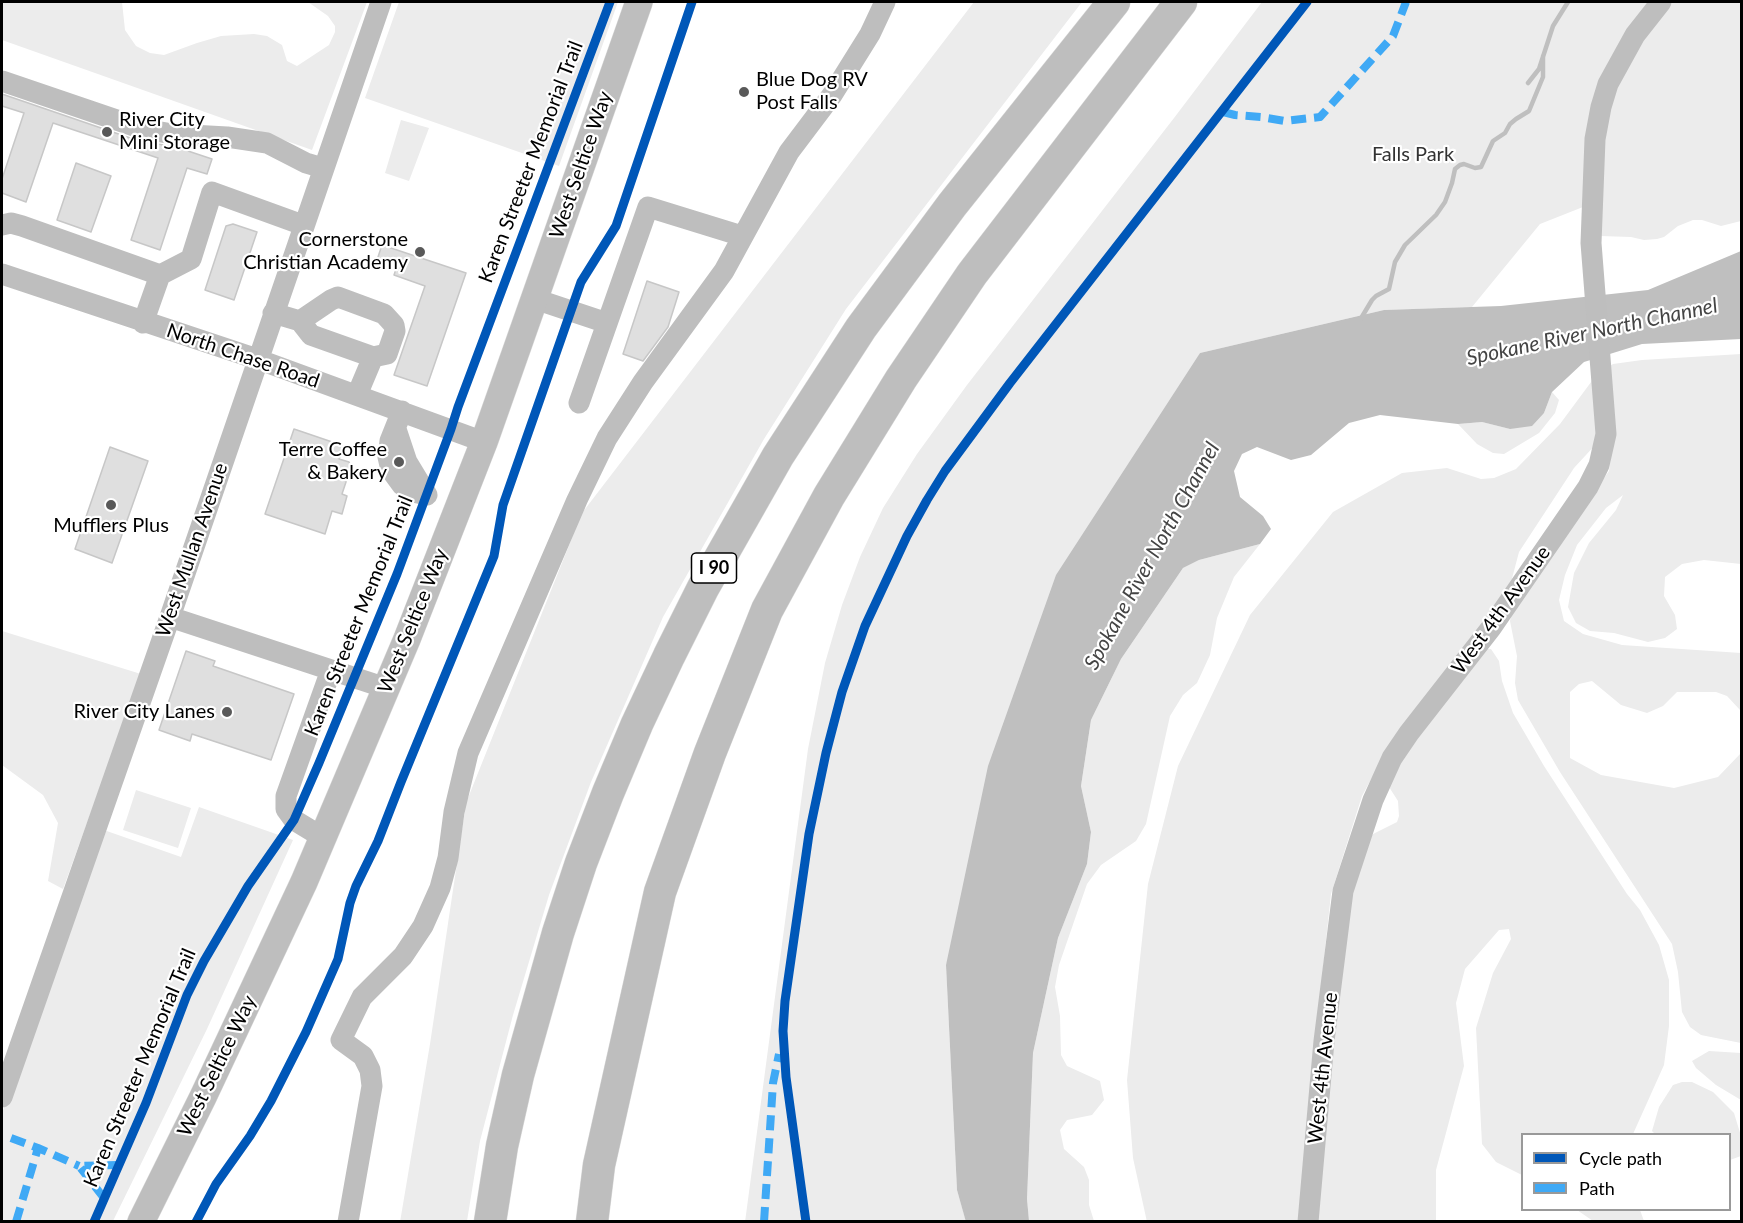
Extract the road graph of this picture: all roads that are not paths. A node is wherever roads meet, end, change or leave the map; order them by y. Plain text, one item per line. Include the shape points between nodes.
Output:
1 (381, 2) edge
2 (639, 2) edge
3 (885, 2) edge
4 (1100, 2) edge
5 (1114, 2) edge
6 (1181, 2) edge
7 (1191, 2) edge
8 (1660, 2) edge
9 (1132, 66) junction
10 (2, 81) edge
11 (323, 168) junction
12 (952, 205) junction
13 (2, 225) edge
14 (303, 225) junction
15 (742, 236) junction
16 (2, 274) edge
17 (160, 276) junction
18 (535, 299) junction
19 (273, 313) junction
20 (300, 321) junction
21 (143, 322) junction
22 (607, 323) junction
23 (373, 357) junction
24 (257, 359) junction
25 (357, 395) junction
26 (579, 403) dead end
27 (399, 420) junction
28 (484, 442) junction
29 (459, 506) junction
30 (170, 617) junction
31 (331, 670) junction
32 (386, 688) junction
33 (322, 837) junction
34 (2, 1097) edge
35 (141, 1221) edge
36 (348, 1221) edge
37 (490, 1221) edge
38 (592, 1221) edge
39 (1308, 1221) edge

1 - 11 street, West Mullan Avenue
2 - 18 main road, West Seltice Way
3 - 15 street via 870,34 832,96 789,152
4 - 12 highway
5 - 12 highway, I 90
6 - 9 highway
7 - 9 highway
8 - 39 street, West 4th Avenue via 1635,35 1608,84 1595,140 1592,252 1604,449 1588,487 1491,628 1408,733 1373,800 1343,891 1324,1041
9 - 38 highway via 972,274 901,379 829,496 767,610 660,892 599,1165
10 - 11 street via 143,129 267,143
11 - 14 street, West Mullan Avenue
12 - 37 highway, I 90 via 861,328 778,456 703,588 638,724 600,813 558,933 518,1075
13 - 17 street via 22,226
14 - 17 street via 212,192 190,259
14 - 19 street, West Mullan Avenue
15 - 22 street via 648,207
15 - 36 street via 724,271 607,438 468,753 440,888 423,926 403,956 362,997 341,1040 363,1056 372,1086
16 - 21 street, North Chase Road
17 - 21 street
18 - 22 street
18 - 28 main road, West Seltice Way
19 - 20 street
19 - 24 street, West Mullan Avenue
20 - 23 street via 310,335
20 - 23 street via 338,297 378,311 394,325 394,331 387,354
21 - 24 street, North Chase Road
22 - 26 street
23 - 25 street
24 - 25 street, North Chase Road
24 - 30 street, West Mullan Avenue
25 - 27 street, North Chase Road
27 - 28 street, North Chase Road
27 - 29 street via 390,441 391,470 412,492
28 - 29 main road, West Seltice Way
29 - 32 main road, West Seltice Way
30 - 31 street
30 - 34 street, West Mullan Avenue
31 - 32 street
31 - 33 street via 286,796 286,809 294,820
32 - 33 main road, West Seltice Way
33 - 35 main road, West Seltice Way via 213,1076

